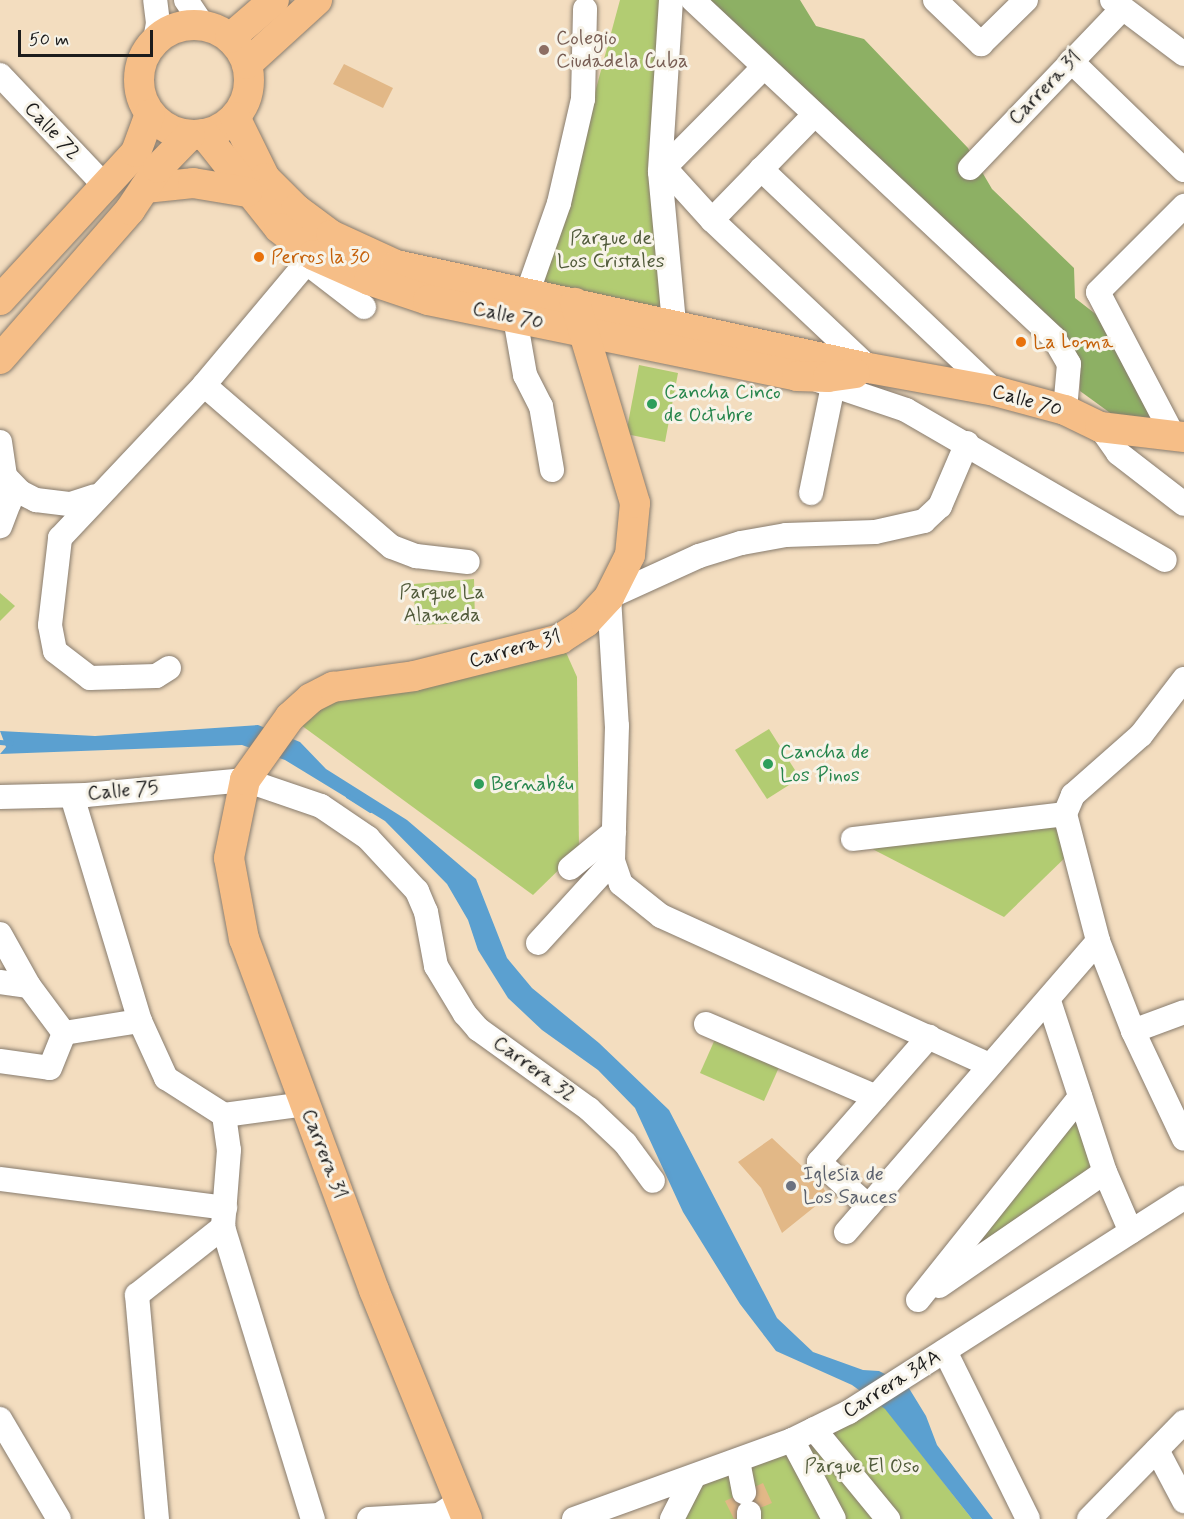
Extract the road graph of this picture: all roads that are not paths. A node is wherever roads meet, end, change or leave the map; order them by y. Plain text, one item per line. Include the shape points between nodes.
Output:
1 (155, 0) edge
2 (274, 0) edge
3 (317, 0) edge
4 (670, 0) edge
5 (935, 0) edge
6 (697, 2) edge
7 (1018, 3) edge
8 (1117, 4) edge
9 (585, 9) dead end
10 (200, 14) edge
11 (155, 40) junction
12 (1183, 50) edge
13 (1071, 61) junction
14 (247, 64) junction
15 (763, 68) junction
16 (0, 75) edge
17 (150, 114) junction
18 (814, 115) junction
19 (235, 117) junction
20 (197, 135) junction
21 (970, 168) dead end
22 (662, 169) junction
23 (761, 169) junction
24 (1184, 170) edge
25 (106, 187) junction
26 (145, 188) junction
27 (247, 192) junction
28 (1184, 206) edge
29 (712, 220) junction
30 (310, 259) junction
31 (0, 300) edge
32 (575, 303) junction
33 (511, 304) junction
34 (364, 307) dead end
35 (674, 323) junction
36 (584, 332) junction
37 (0, 359) edge
38 (869, 368) junction
39 (821, 382) junction
40 (204, 385) junction
41 (996, 391) junction
42 (1065, 410) junction
43 (1100, 427) junction
44 (1178, 436) edge
45 (0, 442) edge
46 (967, 443) junction
47 (552, 470) dead end
48 (4, 476) edge
49 (811, 493) dead end
50 (95, 496) junction
51 (1184, 504) edge
52 (0, 526) edge
53 (1165, 560) dead end
54 (468, 562) dead end
55 (609, 597) junction
56 (169, 668) dead end
57 (1184, 679) edge
58 (248, 775) junction
59 (72, 796) junction
60 (0, 797) edge
61 (1065, 814) junction
62 (614, 832) junction
63 (853, 839) dead end
64 (613, 861) junction
65 (570, 867) dead end
66 (0, 934) edge
67 (1098, 941) junction
68 (538, 943) dead end
69 (0, 982) edge
70 (29, 986) junction
71 (1049, 1001) junction
72 (1184, 1012) edge
73 (140, 1022) junction
74 (706, 1024) dead end
75 (1133, 1031) junction
76 (64, 1033) junction
77 (929, 1037) junction
78 (0, 1061) edge
79 (990, 1065) junction
80 (876, 1097) junction
81 (1080, 1097) junction
82 (305, 1104) junction
83 (224, 1114) junction
84 (1184, 1139) edge
85 (1105, 1172) junction
86 (0, 1179) edge
87 (653, 1181) dead end
88 (1184, 1198) edge
89 (868, 1206) junction
90 (224, 1217) junction
91 (846, 1232) dead end
92 (1131, 1232) junction
93 (945, 1351) junction
94 (0, 1419) edge
95 (1184, 1422) edge
96 (814, 1430) junction
97 (792, 1440) junction
98 (1160, 1447) junction
99 (738, 1461) junction
100 (693, 1479) junction
101 (658, 1491) junction
102 (1184, 1501) edge
103 (748, 1508) edge
104 (463, 1510) edge
105 (672, 1518) edge
106 (59, 1519) edge
107 (157, 1519) edge
108 (313, 1519) edge
109 (369, 1519) edge
110 (574, 1519) edge
111 (834, 1519) edge
112 (888, 1519) edge
113 (1028, 1519) edge
114 (1089, 1519) edge

1 - 11 street
2 - 10 main road
3 - 14 main road
4 - 22 street
5 - 7 street via 981,44
6 - 15 street
8 - 12 street
8 - 13 street, Carrera 31
9 - 33 street via 583,99 559,203
10 - 11 main road
10 - 14 main road
11 - 17 main road via 138,75 143,102
13 - 21 street, Carrera 31
13 - 24 street
14 - 19 main road via 248,93
15 - 18 street
15 - 22 street
16 - 25 street, Calle 72
17 - 20 main road via 165,127
17 - 25 main road via 136,152
18 - 23 street
18 - 42 street via 1054,338 1069,364
19 - 20 main road
19 - 33 main road, Calle 70 via 265,178 296,209 331,235 396,265
20 - 26 main road via 158,168
20 - 27 main road, Calle 70
22 - 29 street
22 - 35 street
23 - 29 street
23 - 41 street
25 - 31 main road
26 - 27 main road via 193,183
26 - 37 main road
27 - 30 main road, Calle 70
28 - 44 street via 1098,292
29 - 38 street
30 - 33 main road, Calle 70 via 428,300
30 - 34 street
30 - 40 street
32 - 33 main road, Calle 70
32 - 35 main road, Calle 70
32 - 36 main road, Carrera 31
33 - 36 main road, Calle 70
33 - 47 street via 525,375 542,406
35 - 38 main road, Calle 70
36 - 39 main road, Calle 70
36 - 55 main road, Carrera 31 via 635,503 630,555
38 - 39 main road, Calle 70
38 - 41 main road, Calle 70
39 - 46 street via 906,410
39 - 49 street
40 - 50 street
40 - 54 street via 392,547 416,556
41 - 42 main road, Calle 70
42 - 43 main road, Calle 70
43 - 44 main road, Calle 70
43 - 51 street via 1118,453
45 - 48 street
46 - 53 street
46 - 55 street via 940,506 924,521 875,532 786,535 741,543 699,556
48 - 50 street via 28,496 51,503 71,504
48 - 52 street via 9,503
50 - 56 street via 85,513 60,538 50,626 55,651 90,678 156,676
55 - 58 main road, Carrera 31 via 586,622 560,639 414,676 333,687 311,698 290,717
55 - 62 street via 617,726
57 - 61 street via 1141,735 1072,795
58 - 59 street, Calle 75
58 - 82 main road, Carrera 31 via 229,858 242,928
58 - 87 street, Carrera 32 via 321,806 368,838 422,899 430,947 444,983 478,1029 589,1109 625,1143
59 - 60 street, Calle 75
59 - 73 street
61 - 63 street
61 - 67 street
62 - 64 street
62 - 65 street
64 - 68 street
64 - 77 street via 621,884 661,916
66 - 70 street
67 - 71 street
67 - 75 street
69 - 70 street
70 - 76 street
71 - 79 street
71 - 81 street
72 - 75 street
73 - 76 street
73 - 83 street via 166,1078
74 - 80 street
75 - 84 street
76 - 78 street via 50,1068
77 - 79 street
77 - 80 street
79 - 89 street
80 - 89 street via 819,1162
81 - 85 street
81 - 85 street via 918,1300
82 - 83 street
82 - 104 main road, Carrera 31
83 - 90 street via 229,1150
85 - 92 street
86 - 90 street
88 - 92 street, Carrera 34A
89 - 91 street
90 - 107 street via 137,1295
90 - 108 street
92 - 93 street, Carrera 34A
93 - 96 street, Carrera 34A
93 - 113 street
94 - 106 street
95 - 98 street
96 - 97 street, Carrera 34A
96 - 112 street
97 - 99 street, Carrera 34A
97 - 111 street
98 - 102 street
98 - 114 street
99 - 100 street, Carrera 34A
99 - 103 street
100 - 101 street, Carrera 34A
100 - 105 street
101 - 105 street via 670,1504
101 - 110 street, Carrera 34A
104 - 109 street

